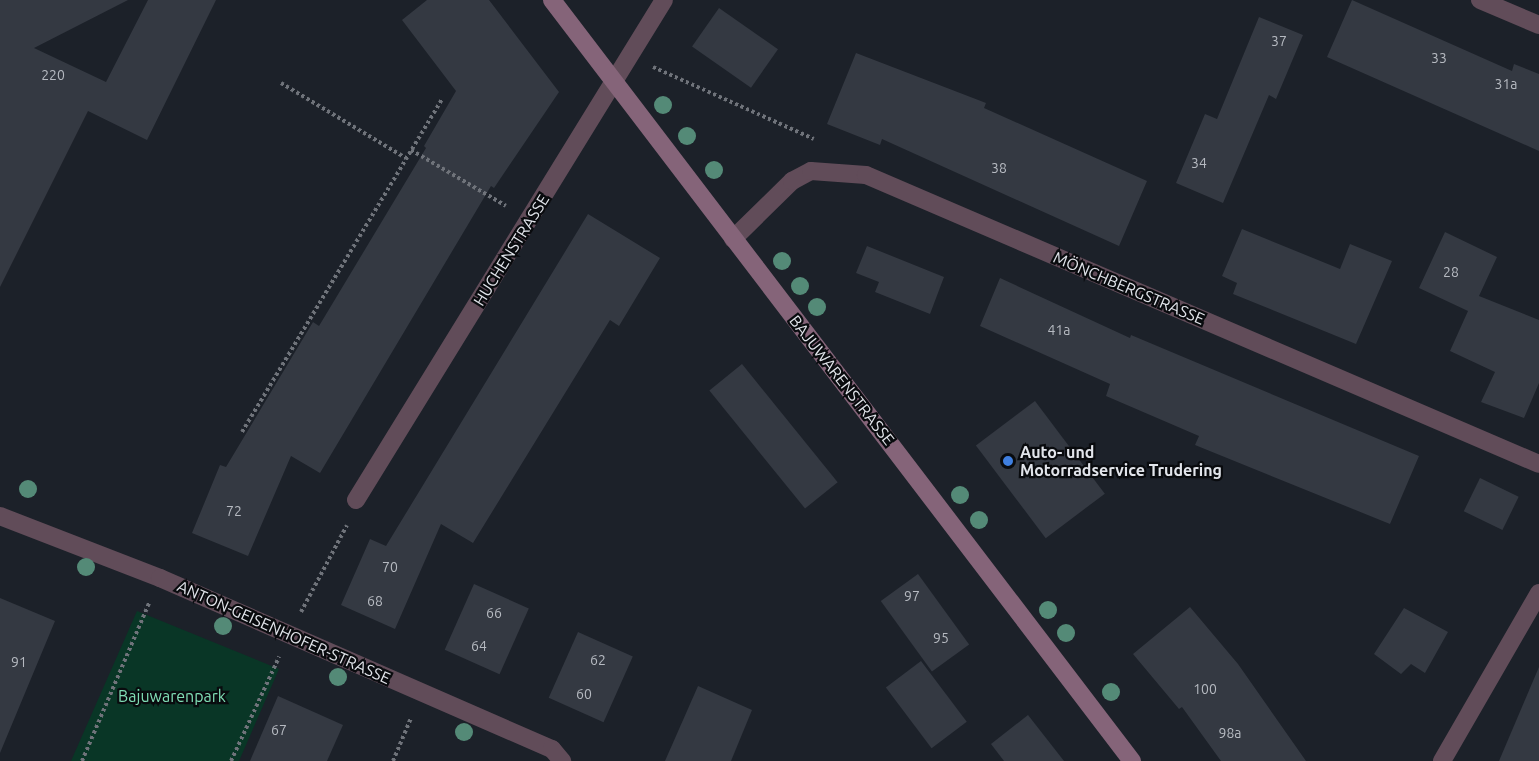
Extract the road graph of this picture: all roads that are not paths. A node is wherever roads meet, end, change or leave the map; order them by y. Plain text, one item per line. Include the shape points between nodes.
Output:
1 (552, 0) edge
2 (664, 0) edge
3 (1480, 0) edge
4 (1539, 26) edge
5 (613, 81) junction
6 (733, 239) junction
7 (1539, 464) edge
8 (356, 500) road end
9 (0, 516) edge
10 (1539, 593) edge
11 (562, 761) edge
12 (1132, 761) edge
13 (1442, 761) edge

1 - 5 main road, BAJUWARENSTRASSE
2 - 5 street, HUCHENSTRASSE
3 - 4 street
5 - 6 main road, BAJUWARENSTRASSE
5 - 8 street, HUCHENSTRASSE
6 - 7 street, MÖNCHBERGSTRASSE via 792,181 810,171 866,175
6 - 12 main road, BAJUWARENSTRASSE
9 - 11 street, ANTON-GEISENHOFER-STRASSE via 160,578 422,692 552,749
10 - 13 street

